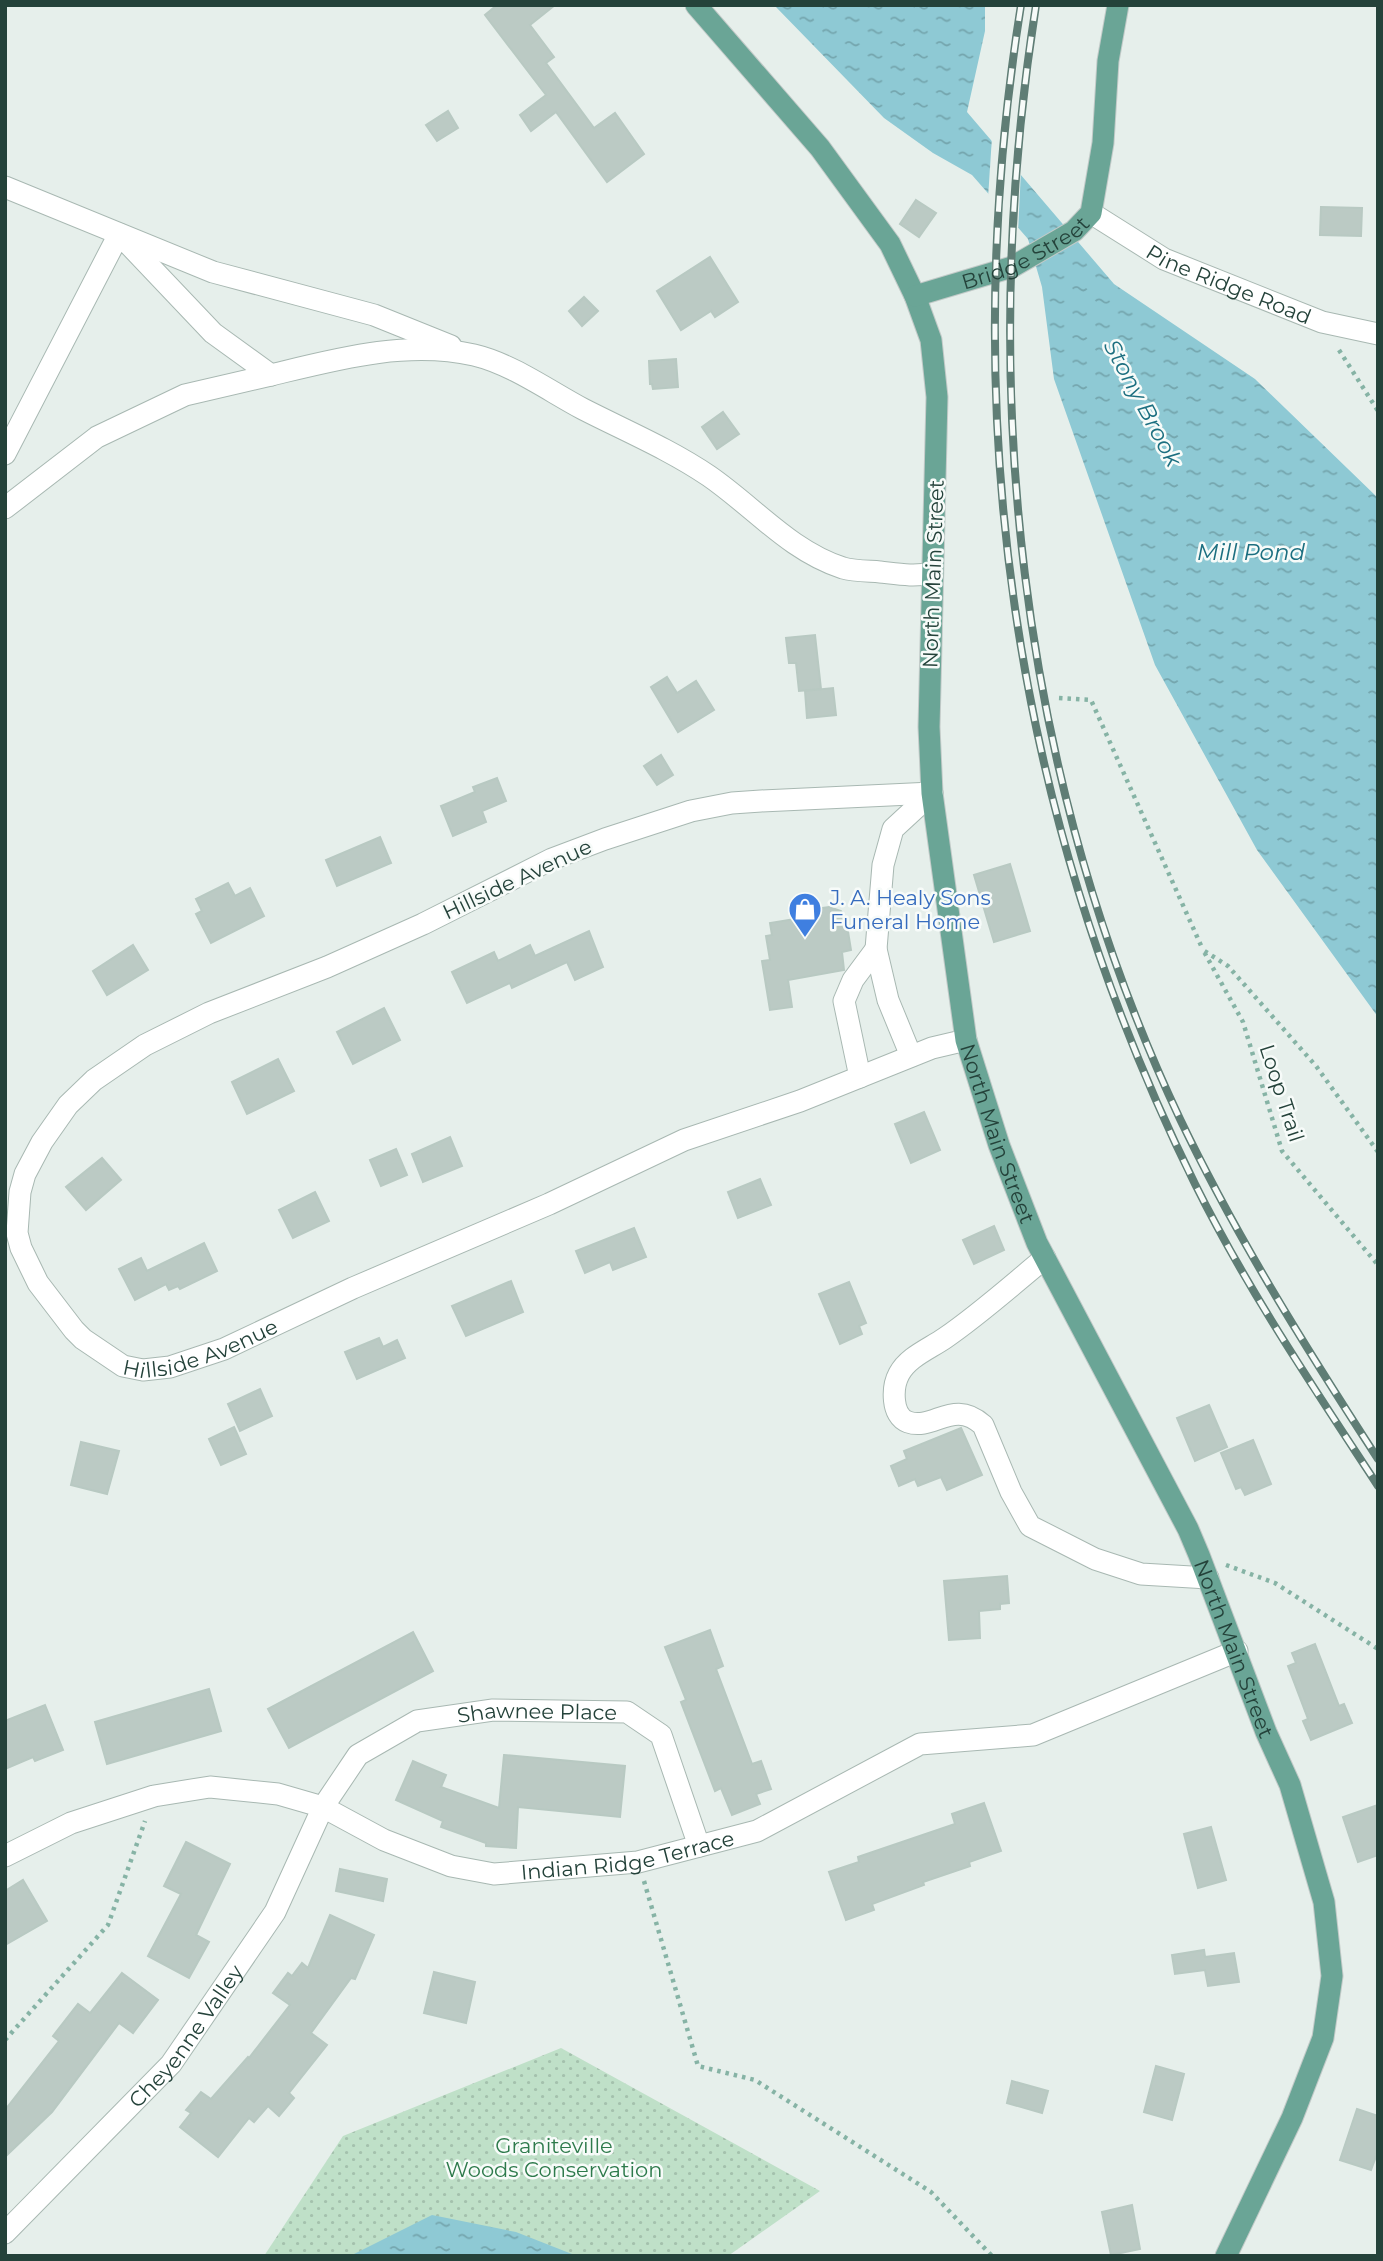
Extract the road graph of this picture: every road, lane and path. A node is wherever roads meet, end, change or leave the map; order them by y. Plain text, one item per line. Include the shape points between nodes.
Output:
1 (696, 5) edge
2 (1118, 5) edge
3 (5, 187) edge
4 (1091, 213) junction
5 (120, 234) junction
6 (915, 296) junction
7 (1322, 322) junction
8 (1378, 334) edge
9 (477, 356) junction
10 (271, 375) junction
11 (1378, 411) edge
12 (5, 454) edge
13 (5, 508) edge
14 (932, 573) junction
15 (1059, 698) dead end
16 (932, 793) junction
17 (876, 949) junction
18 (1203, 950) junction
19 (966, 1041) junction
20 (911, 1056) junction
21 (860, 1077) junction
22 (1378, 1152) edge
23 (1045, 1258) junction
24 (1378, 1265) edge
25 (1199, 1555) junction
26 (1208, 1578) junction
27 (1378, 1649) edge
28 (1237, 1651) junction
29 (155, 1796) junction
30 (323, 1807) junction
31 (699, 1846) junction
32 (5, 1856) edge
33 (638, 1862) junction
34 (5, 2040) edge
35 (5, 2233) edge
36 (992, 2256) edge
37 (1226, 2256) edge

1 - 6 main road, North Main Street via 820,148 890,244
2 - 4 main road, Bridge Street
3 - 5 street
4 - 6 main road, Bridge Street via 1074,231 1012,267
4 - 7 street, Pine Ridge Road via 1164,259
5 - 9 street via 213,272 374,315
5 - 10 street via 213,333
5 - 12 street
6 - 14 main road, North Main Street via 935,367
7 - 8 street, Pine Ridge Road
7 - 11 path
9 - 10 street via 404,349
9 - 14 street via 677,455 818,558 846,569 917,576
10 - 13 street via 185,395 97,438
14 - 16 main road, North Main Street
15 - 18 path, Loop Trail via 1091,700
16 - 17 street via 893,829 883,865
16 - 19 main road, North Main Street
16 - 21 street, Hillside Avenue via 751,802 691,811 552,859 411,930 209,1013 145,1045 94,1080 68,1105 24,1174 17,1233 38,1283 83,1339 123,1366 143,1370 170,1367 224,1349 684,1140
17 - 20 street via 888,1000
17 - 21 street via 844,1001
18 - 22 path, Loop Trail via 1228,966 1316,1066
18 - 24 path, Loop Trail via 1243,1022 1282,1151
19 - 20 street, Hillside Avenue
19 - 23 main road, North Main Street via 999,1145
20 - 21 street, Hillside Avenue
23 - 25 main road, North Main Street
23 - 26 street via 911,1360 898,1375 894,1400 898,1415 909,1422 961,1413 975,1417 983,1425 1030,1526 1042,1533 1095,1559 1141,1573
25 - 26 main road, North Main Street
25 - 27 path via 1276,1583
26 - 28 main road, North Main Street
28 - 31 street, Indian Ridge Terrace via 1033,1735 920,1744 757,1831
28 - 37 main road, North Main Street via 1290,1785 1324,1902 1332,1976 1323,2038 1292,2118
29 - 30 street, Indian Ridge Terrace via 210,1787 278,1794
29 - 32 street, Indian Ridge Terrace via 71,1823
29 - 34 path via 108,1925
30 - 31 street, Shawnee Place via 358,1755 417,1721 493,1710 627,1712 662,1735
30 - 33 street, Indian Ridge Terrace via 384,1840 451,1866 494,1874
30 - 35 street, Cheyenne Valley via 275,1912 171,2064
31 - 33 street, Indian Ridge Terrace
33 - 36 path via 698,2066 755,2080 930,2192

